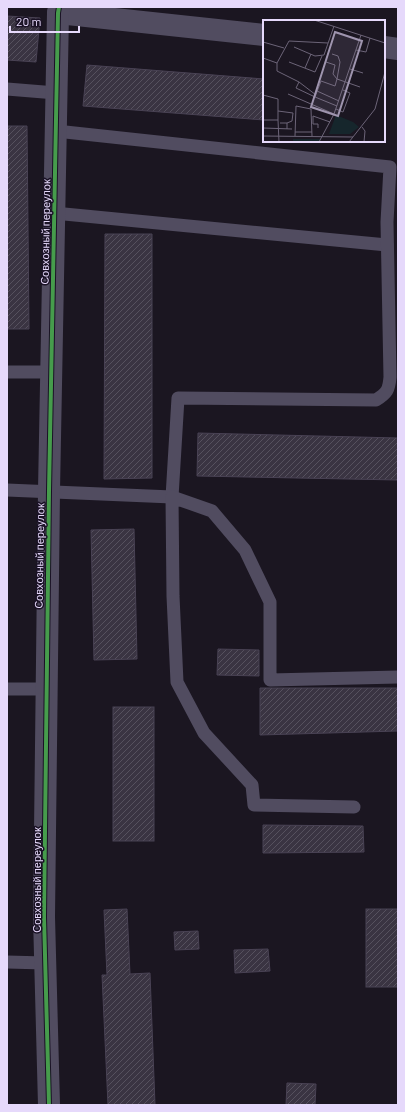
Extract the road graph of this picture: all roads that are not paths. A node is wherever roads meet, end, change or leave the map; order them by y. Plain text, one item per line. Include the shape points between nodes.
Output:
1 (59, 10) edge
2 (263, 35) edge
3 (385, 47) edge
4 (398, 49) edge
5 (7, 89) edge
6 (56, 93) junction
7 (56, 131) junction
8 (394, 168) edge
9 (393, 194) edge
10 (54, 213) junction
11 (387, 245) junction
12 (7, 372) edge
13 (51, 372) junction
14 (7, 490) edge
15 (49, 491) junction
16 (172, 497) junction
17 (398, 677) edge
18 (7, 689) edge
19 (46, 689) junction
20 (354, 807) dead end
21 (7, 962) edge
22 (45, 963) junction
23 (49, 1105) edge

1 - 2 street
1 - 6 street, Совхозный переулок
3 - 4 street
5 - 6 lane
6 - 7 street, Совхозный переулок
7 - 8 lane
7 - 10 street, Совхозный переулок
8 - 9 lane
9 - 11 lane via 387,222
10 - 11 lane
10 - 13 street, Совхозный переулок
11 - 16 lane via 390,386 385,394 376,400 178,398
12 - 13 lane
13 - 15 street, Совхозный переулок
14 - 15 lane
15 - 16 lane
15 - 19 street, Совхозный переулок
16 - 17 lane via 212,511 245,550 270,602 270,680
16 - 20 lane via 177,682 204,733 252,785 254,805
18 - 19 lane
19 - 22 street, Совхозный переулок
21 - 22 lane
22 - 23 street, Совхозный переулок

